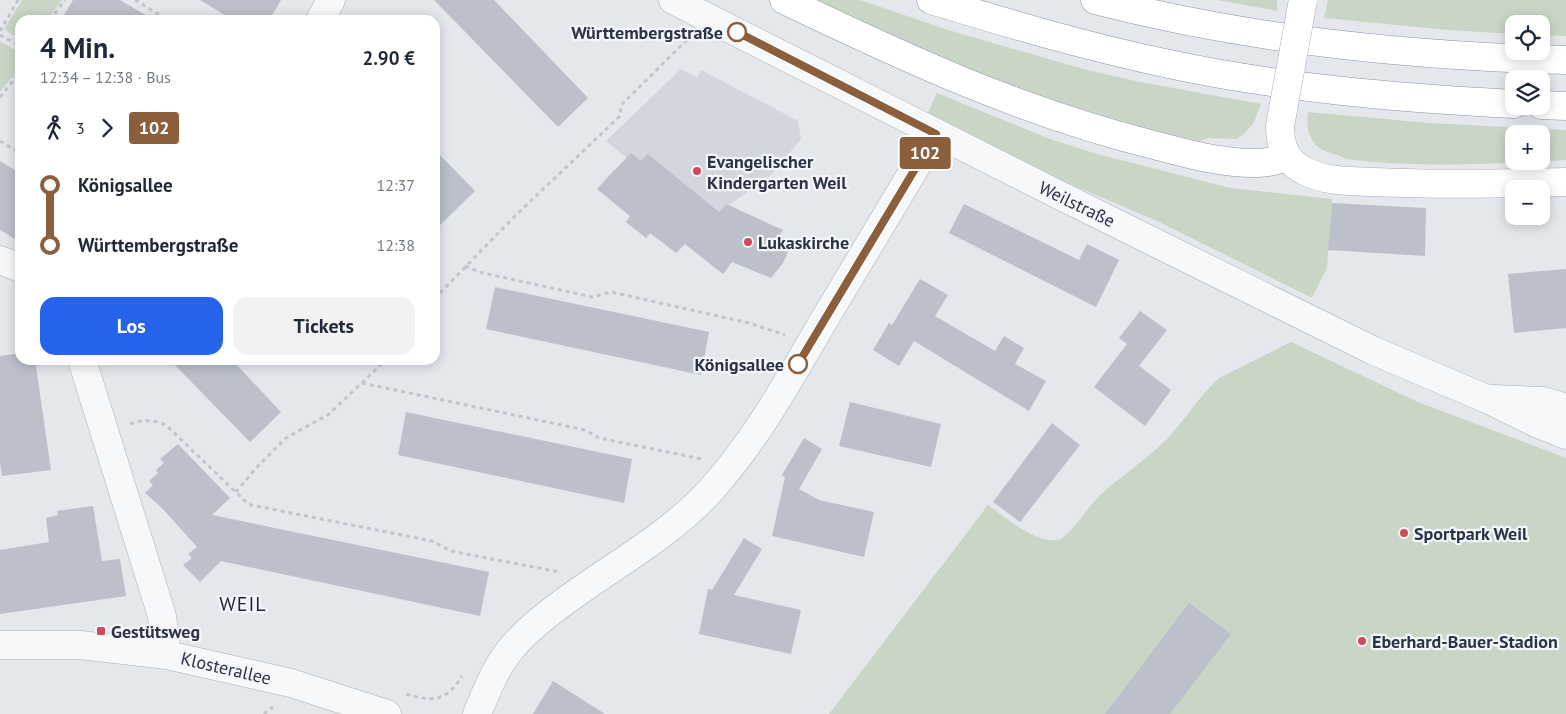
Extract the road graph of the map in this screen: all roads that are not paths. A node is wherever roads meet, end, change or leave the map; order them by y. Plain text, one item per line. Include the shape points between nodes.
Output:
1 (331, 0) edge
2 (673, 0) edge
3 (784, 0) edge
4 (931, 0) edge
5 (1095, 0) edge
6 (1304, 0) edge
7 (323, 15) edge
8 (1566, 60) edge
9 (1505, 103) edge
10 (1550, 105) edge
11 (1566, 106) edge
12 (936, 134) junction
13 (1287, 158) junction
14 (1566, 182) edge
15 (0, 260) edge
16 (15, 266) edge
17 (84, 365) edge
18 (1487, 398) junction
19 (1566, 408) edge
20 (1566, 435) edge
21 (0, 645) edge
22 (168, 655) junction
23 (395, 704) edge
24 (477, 714) edge

1 - 7 street
2 - 12 street, Weilstraße
3 - 13 main road via 961,82 1058,118 1208,158 1258,164
4 - 9 main road via 1081,44 1247,78 1381,95
5 - 8 main road via 1190,22 1333,44 1441,54
6 - 13 main road, bridge via 1280,126
10 - 11 main road
12 - 18 street, Weilstraße via 1374,352
12 - 24 street via 750,442 710,491 680,520 533,626 502,661
13 - 14 main road via 1310,174 1349,181 1444,185
15 - 16 street
17 - 22 street via 162,616
18 - 19 street, Weilstraße via 1532,399
18 - 20 street, Weilstraße
21 - 22 street, Klosterallee via 80,645
22 - 23 street, Klosterallee

